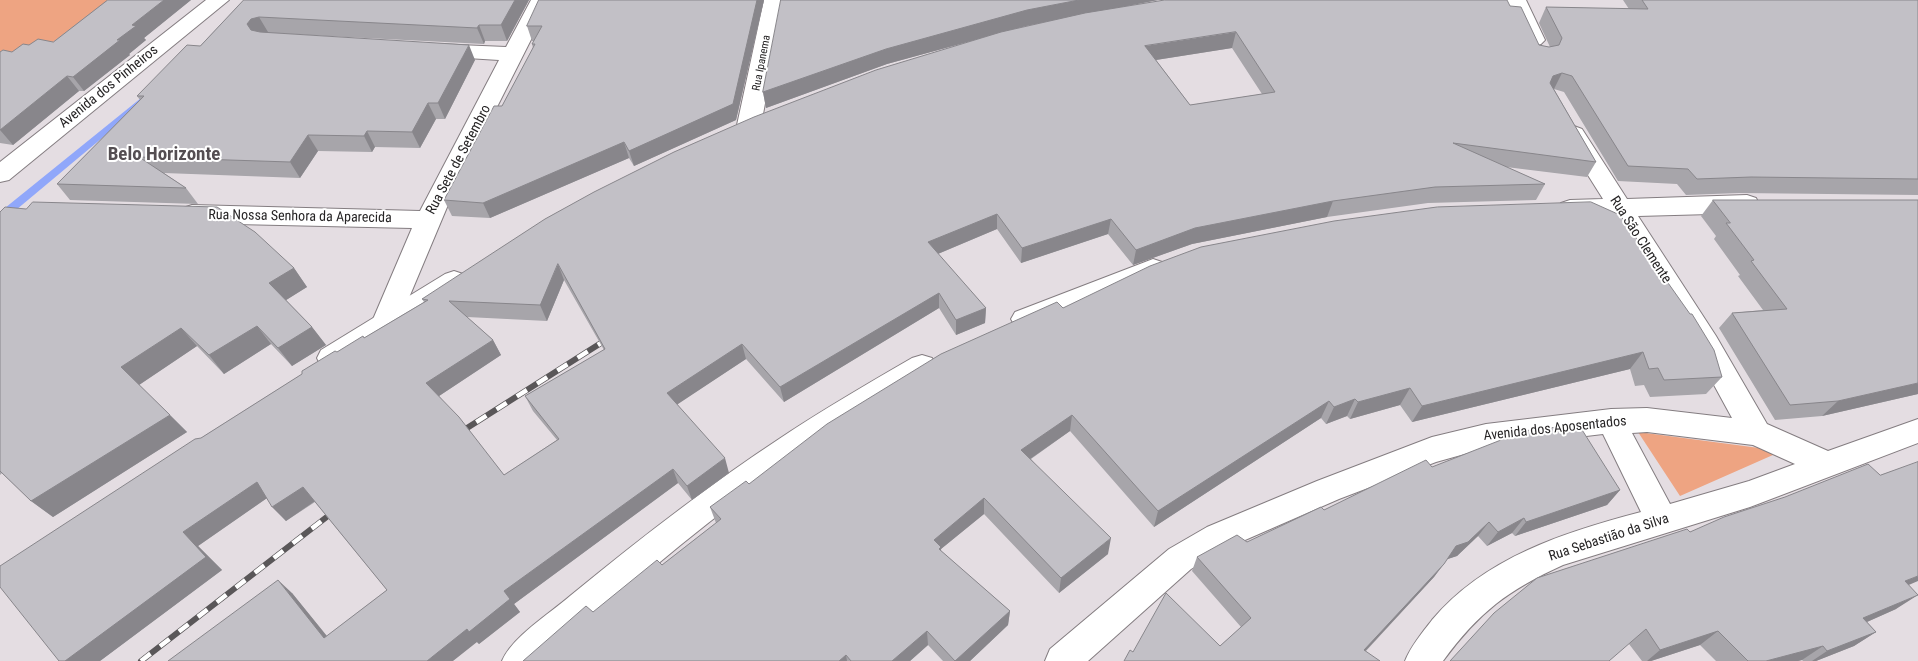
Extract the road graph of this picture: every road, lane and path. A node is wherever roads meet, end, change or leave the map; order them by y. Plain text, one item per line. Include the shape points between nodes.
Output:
1 (219, 0) edge
2 (541, 0) edge
3 (774, 0) edge
4 (1516, 0) edge
5 (416, 48) edge
6 (514, 54) junction
7 (1542, 55) edge
8 (1563, 114) edge
9 (775, 115) edge
10 (749, 125) junction
11 (725, 136) edge
12 (0, 174) edge
13 (1768, 204) edge
14 (1619, 209) junction
15 (1541, 210) edge
16 (172, 214) edge
17 (428, 220) junction
18 (1176, 261) edge
19 (473, 270) edge
20 (385, 324) junction
21 (1001, 330) edge
22 (948, 353) edge
23 (310, 371) edge
24 (1612, 421) junction
25 (1918, 431) edge
26 (1756, 433) junction
27 (1827, 464) junction
28 (1661, 519) junction
29 (1133, 597) junction
30 (519, 661) edge
31 (1062, 661) edge
32 (1088, 661) edge
33 (1422, 661) edge

1 - 12 street, Avenida dos Pinheiros
2 - 6 street, Rua Sete de Setembro
3 - 10 street, Rua Ipanema
4 - 7 street
5 - 6 street
6 - 17 street, Rua Sete de Setembro
8 - 14 street, Rua São Clemente
9 - 10 street
10 - 11 street
13 - 14 street
14 - 15 street
14 - 26 street, Rua São Clemente via 1706,344
16 - 17 street, Rua Nossa Senhora da Aparecida
17 - 20 street, Rua Sete de Setembro
18 - 21 street via 1070,300
19 - 20 street
20 - 23 street
22 - 30 street via 872,395 789,448 642,558
24 - 26 street, Avenida dos Aposentados via 1647,420
24 - 28 street
24 - 29 street, Avenida dos Aposentados via 1486,436 1382,467 1218,537 1180,559
25 - 27 street
26 - 27 street, Avenida dos Aposentados
27 - 28 street, Rua Sebastião da Silva via 1727,502
28 - 33 street, Rua Sebastião da Silva via 1565,551 1498,582 1472,602
29 - 31 street, Avenida dos Aposentados
29 - 32 street

